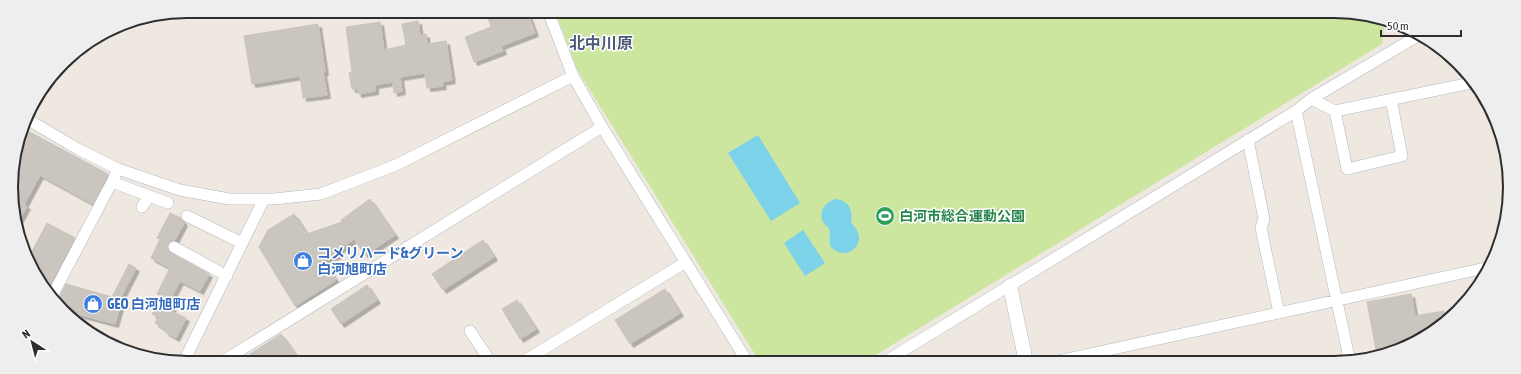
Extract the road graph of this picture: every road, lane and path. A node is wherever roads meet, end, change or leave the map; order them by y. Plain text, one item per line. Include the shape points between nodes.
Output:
1 (550, 18) edge
2 (1414, 38) edge
3 (573, 76) junction
4 (1468, 84) edge
5 (1311, 99) junction
6 (1391, 100) junction
7 (1296, 111) junction
8 (1335, 111) junction
9 (31, 122) edge
10 (602, 127) junction
11 (1248, 140) junction
12 (118, 169) junction
13 (112, 182) junction
14 (149, 196) junction
15 (264, 199) junction
16 (168, 203) dead end
17 (142, 207) dead end
18 (187, 216) dead end
19 (242, 243) junction
20 (174, 247) dead end
21 (686, 262) junction
22 (1481, 270) edge
23 (227, 276) junction
24 (1010, 286) junction
25 (54, 292) edge
26 (1336, 300) junction
27 (1279, 313) junction
28 (470, 331) dead end
29 (187, 356) edge
30 (233, 356) edge
31 (486, 356) edge
32 (534, 356) edge
33 (742, 356) edge
34 (896, 356) edge
35 (1025, 356) edge
36 (1081, 356) edge
37 (1349, 356) edge

1 - 3 street
2 - 5 street
3 - 10 street
3 - 15 street via 396,165 321,194
4 - 6 street
5 - 7 street
5 - 8 street
6 - 8 street
6 - 8 street via 1402,156 1347,169
7 - 11 street
7 - 26 street
9 - 12 street
10 - 21 street
10 - 30 street
11 - 24 street
11 - 27 street via 1264,219 1261,228
12 - 13 street
12 - 15 street via 180,190 229,199
13 - 14 street
13 - 25 street
14 - 16 street
14 - 17 street
15 - 19 street
18 - 19 street
19 - 23 street
20 - 23 street
21 - 32 street
21 - 33 street
22 - 26 street
23 - 29 street
24 - 34 street
24 - 35 street
26 - 27 street
26 - 37 street
27 - 36 street
28 - 31 street

